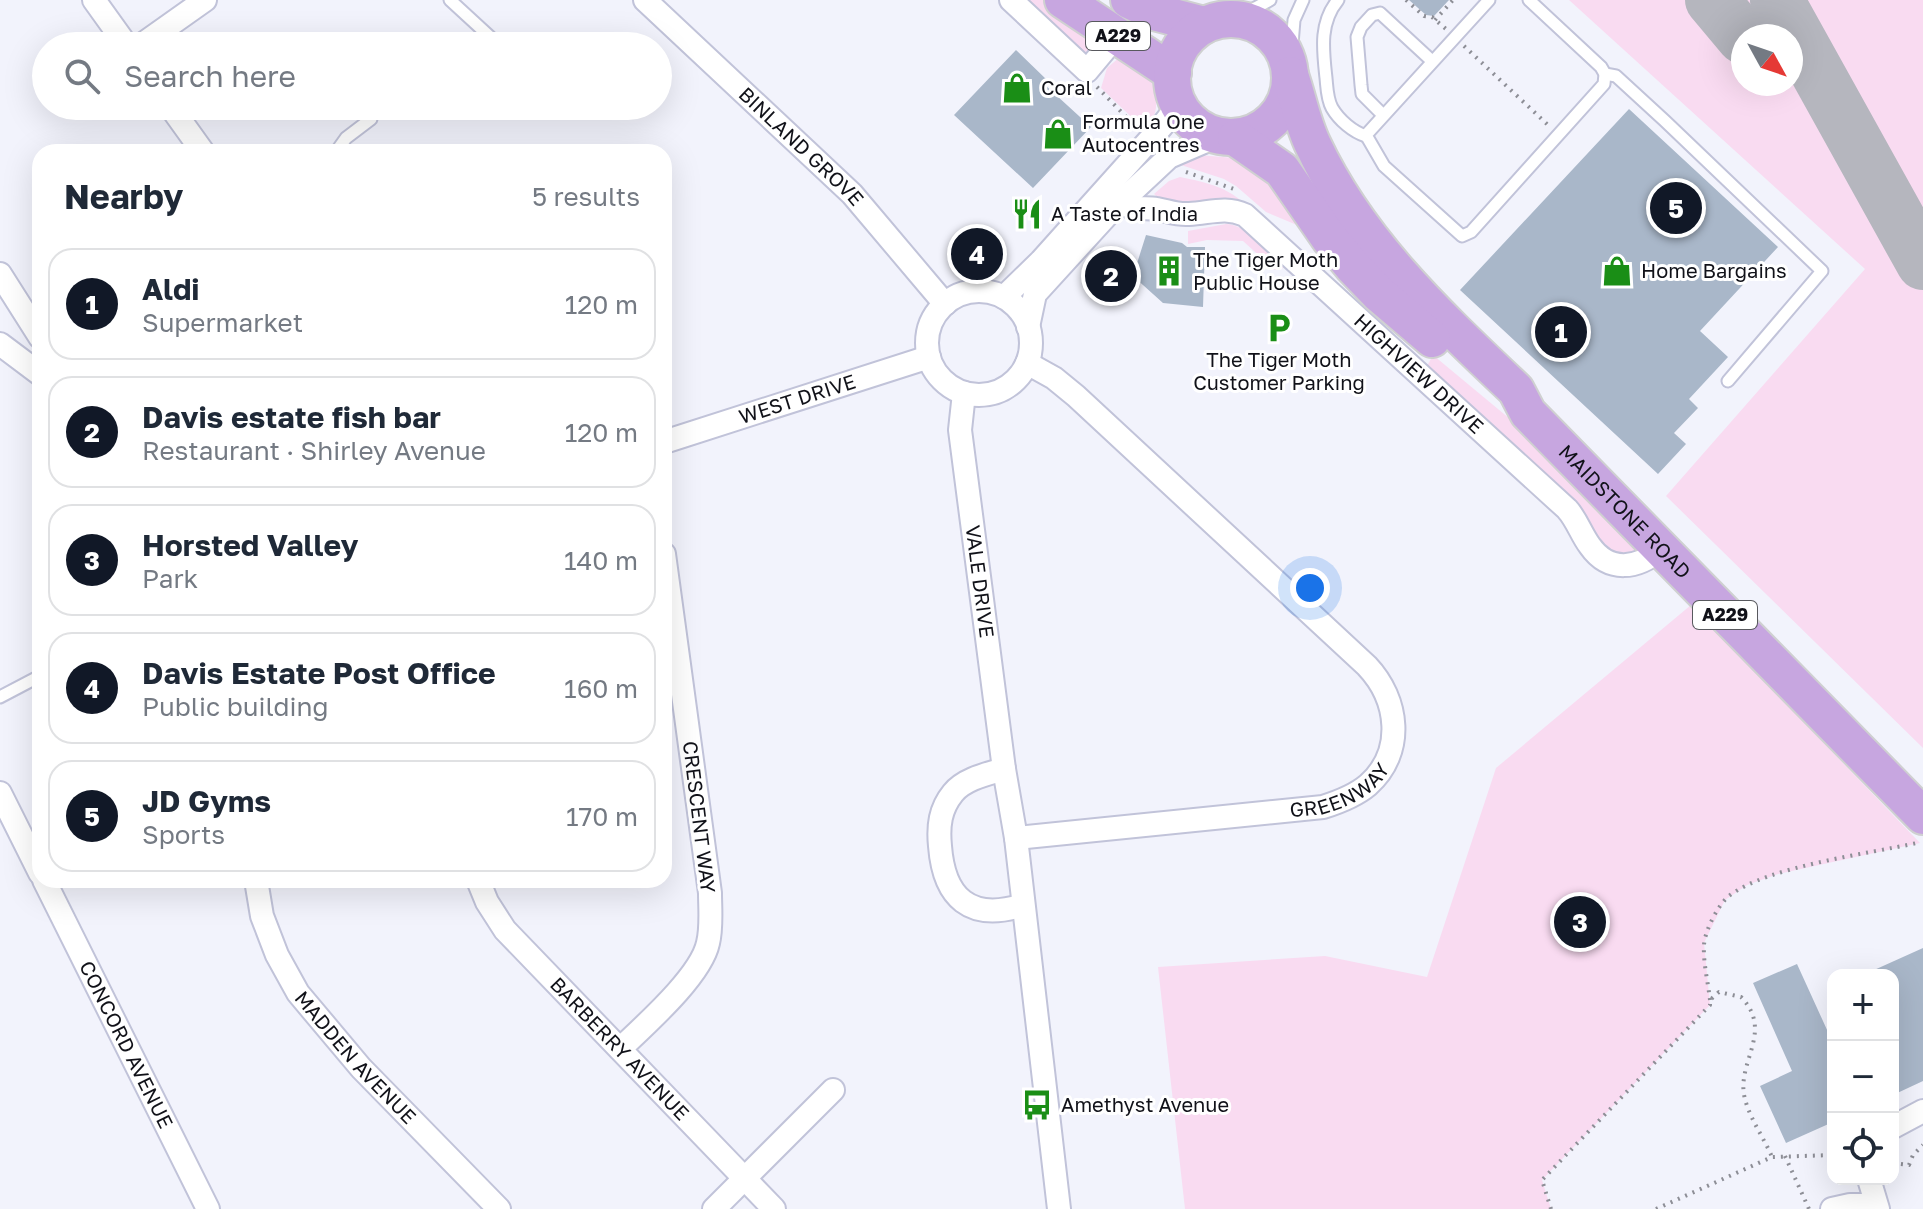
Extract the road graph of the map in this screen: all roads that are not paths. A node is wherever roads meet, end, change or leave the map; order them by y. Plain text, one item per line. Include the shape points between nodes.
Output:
1 (94, 0) edge
2 (205, 0) edge
3 (450, 0) edge
4 (645, 0) edge
5 (1011, 0) edge
6 (1063, 0) edge
7 (1129, 0) edge
8 (1270, 0) edge
9 (1303, 0) edge
10 (1338, 0) edge
11 (1529, 0) edge
12 (1485, 1) edge
13 (1218, 22) junction
14 (117, 32) edge
15 (160, 32) edge
16 (485, 32) edge
17 (1117, 35) junction
18 (1432, 61) junction
19 (1290, 72) junction
20 (1605, 74) junction
21 (1174, 86) junction
22 (1383, 115) junction
23 (180, 120) edge
24 (370, 120) edge
25 (1228, 136) junction
26 (1366, 136) junction
27 (197, 144) edge
28 (342, 144) edge
29 (1129, 194) junction
30 (0, 274) edge
31 (1004, 297) junction
32 (945, 304) junction
33 (32, 324) edge
34 (1028, 327) junction
35 (0, 344) edge
36 (929, 357) junction
37 (1027, 363) junction
38 (32, 368) edge
39 (1728, 381) dead end
40 (964, 393) junction
41 (1528, 413) junction
42 (672, 439) edge
43 (1660, 549) junction
44 (672, 613) edge
45 (32, 680) edge
46 (0, 697) edge
47 (1004, 769) junction
48 (0, 793) edge
49 (1923, 816) edge
50 (1016, 838) junction
51 (32, 857) edge
52 (48, 888) edge
53 (257, 888) edge
54 (481, 888) edge
55 (1023, 905) junction
56 (620, 1049) junction
57 (833, 1090) dead end
58 (1923, 1111) edge
59 (1899, 1124) edge
60 (745, 1179) junction
61 (1870, 1185) edge
62 (1876, 1207) edge
63 (208, 1209) edge
64 (499, 1209) edge
65 (714, 1209) edge
66 (774, 1209) edge
67 (1059, 1209) edge
68 (1832, 1209) edge

1 - 14 street
2 - 15 street
3 - 16 lane
4 - 32 street, BINLAND GROVE via 852,194
5 - 17 street via 1087,71
6 - 17 main road, A229
7 - 13 main road, A229 via 1154,12
8 - 13 lane
9 - 19 lane via 1294,20
10 - 26 lane via 1323,36 1328,96 1340,119
11 - 20 lane
12 - 18 lane
13 - 19 main road, A229 via 1249,22 1268,33
13 - 21 main road, A229 via 1179,49
17 - 21 main road, A229
18 - 22 lane
18 - 22 lane via 1380,13 1361,27 1357,37 1362,93
19 - 25 main road via 1285,101 1273,120 1253,133
19 - 41 main road, MAIDSTONE ROAD / A229 via 1313,145 1364,230 1413,290 1516,390
20 - 26 lane via 1601,89 1463,236 1387,169
20 - 39 lane via 1616,76 1822,271
21 - 25 main road, A229 via 1195,124
21 - 31 street via 1173,112 1162,126
22 - 26 lane
23 - 27 street
24 - 28 lane
25 - 29 street via 1174,154
25 - 41 main road, MAIDSTONE ROAD / A229 via 1288,176 1329,238 1369,285 1504,402
29 - 34 street via 1035,294
29 - 43 street, HIGHVIEW DRIVE via 1178,214 1226,209 1245,215 1567,509 1598,555 1627,566 1647,561
30 - 33 street
31 - 32 street via 974,291
31 - 34 street
32 - 36 street via 928,334
34 - 37 street
35 - 38 street
36 - 40 street via 939,376
36 - 42 street, WEST DRIVE
37 - 40 street via 1001,390
37 - 50 street, GREENWAY via 1076,396 1367,666 1389,699 1394,726 1388,755 1372,781 1323,807
40 - 47 street, VALE DRIVE via 960,430
41 - 43 main road, MAIDSTONE ROAD / A229
43 - 49 main road, MAIDSTONE ROAD / A229
44 - 56 street, CRESCENT WAY via 711,922 696,970
45 - 46 lane
47 - 50 street, VALE DRIVE
47 - 55 street via 954,791 938,824 941,869 965,904 994,911
48 - 51 street
50 - 55 street, VALE DRIVE
52 - 63 street, CONCORD AVENUE
53 - 64 street, MADDEN AVENUE via 277,955 298,993 361,1068
54 - 56 street, BARBERRY AVENUE via 505,930
55 - 67 street, VALE DRIVE
56 - 60 street, BARBERRY AVENUE
57 - 60 street
58 - 59 street
60 - 65 street
60 - 66 street, BARBERRY AVENUE
61 - 62 street
62 - 68 street

